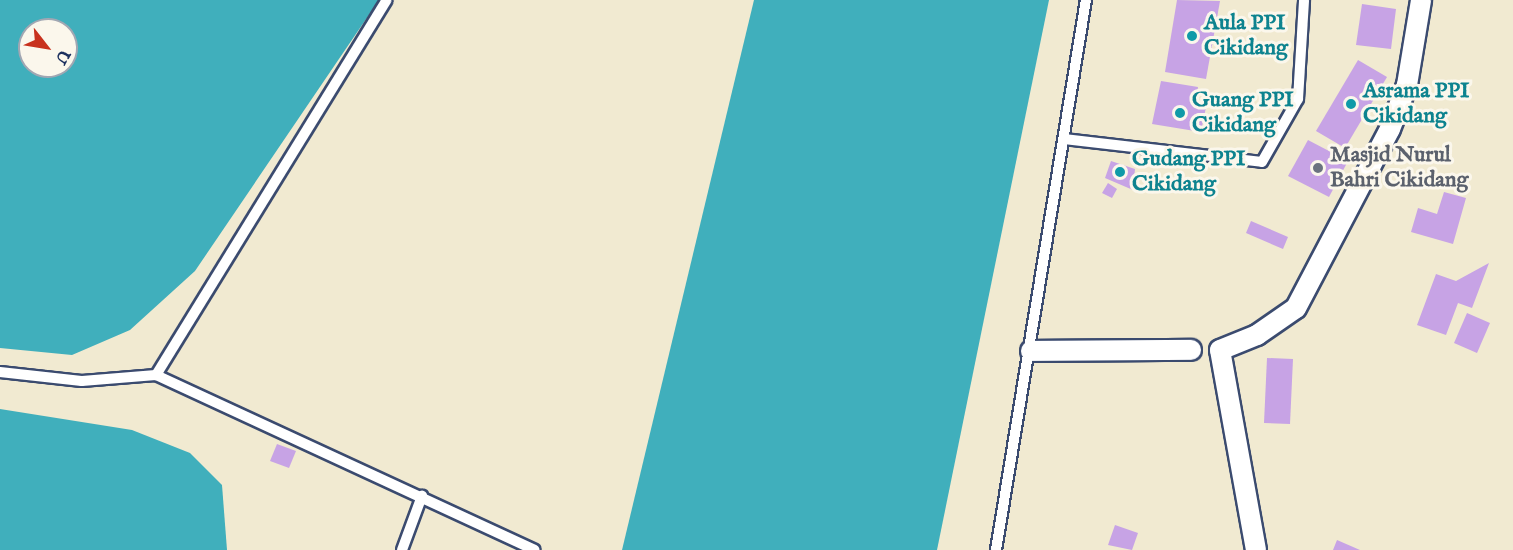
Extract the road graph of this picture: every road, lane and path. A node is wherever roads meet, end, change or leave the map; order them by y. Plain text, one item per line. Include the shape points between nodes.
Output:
1 (387, 0) edge
2 (1086, 0) edge
3 (1304, 0) edge
4 (1421, 0) edge
5 (1064, 139) junction
6 (1191, 350) dead end
7 (1031, 351) junction
8 (0, 372) edge
9 (156, 375) junction
10 (422, 496) junction
11 (402, 550) edge
12 (534, 550) edge
13 (996, 550) edge
14 (1256, 550) edge

1 - 9 lane
2 - 5 lane
3 - 5 lane via 1298,99 1262,162
4 - 14 street via 1407,85 1390,129 1296,308 1257,335 1220,350
5 - 7 lane
6 - 7 street
7 - 13 lane
8 - 9 lane via 82,381
9 - 10 lane
10 - 11 lane
10 - 12 lane

